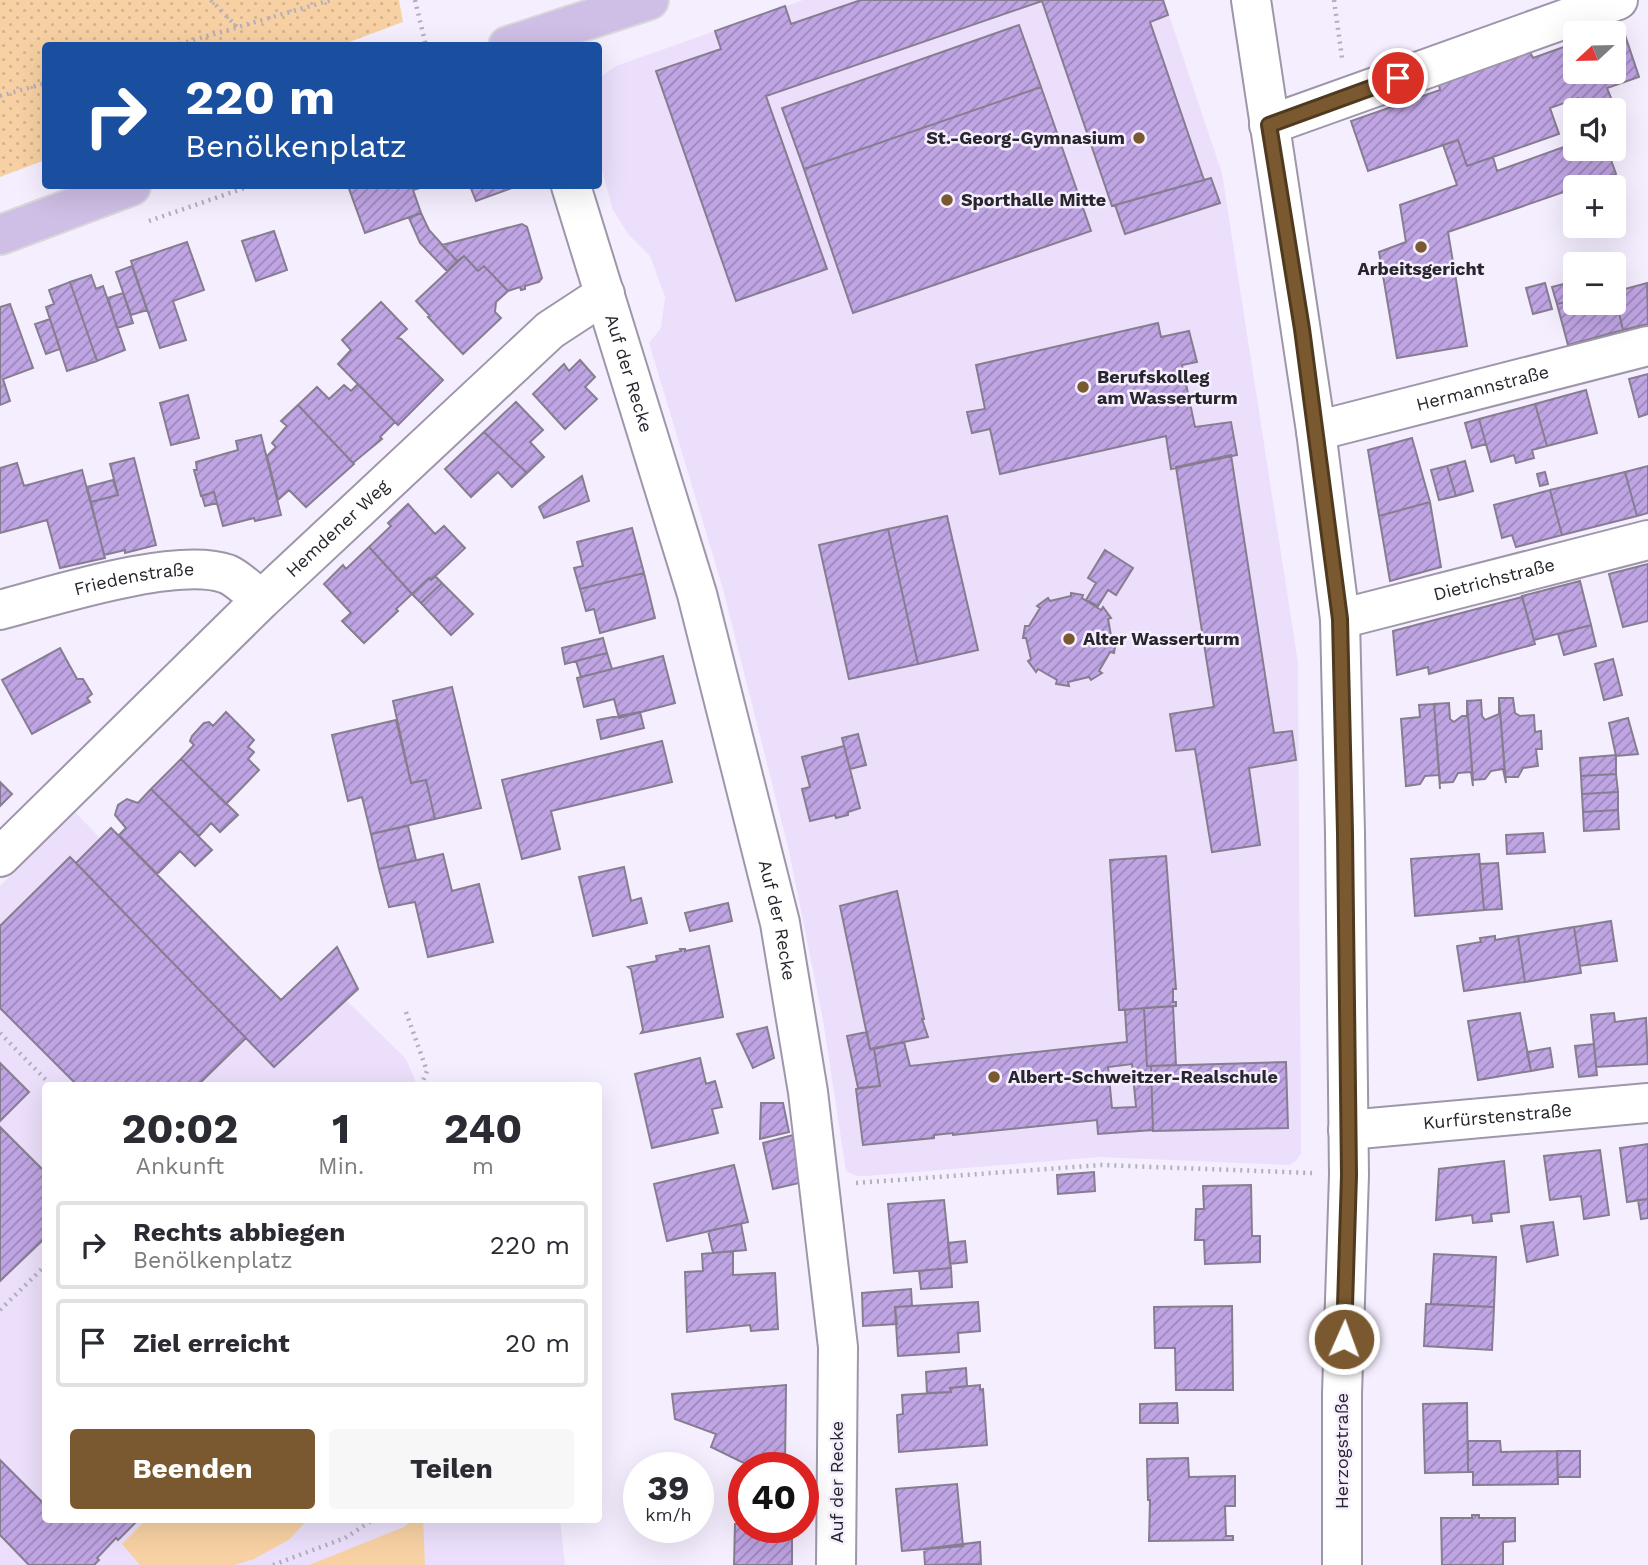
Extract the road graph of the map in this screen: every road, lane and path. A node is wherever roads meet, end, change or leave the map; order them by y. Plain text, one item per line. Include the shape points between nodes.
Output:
1 (211, 0) edge
2 (331, 0) edge
3 (415, 0) edge
4 (649, 0) edge
5 (1251, 0) edge
6 (1334, 0) edge
7 (1618, 0) edge
8 (237, 27) junction
9 (186, 42) edge
10 (425, 42) edge
11 (524, 42) edge
12 (42, 84) edge
13 (1349, 95) junction
14 (0, 96) edge
15 (1269, 125) junction
16 (123, 189) edge
17 (572, 189) edge
18 (0, 235) edge
19 (605, 294) junction
20 (1648, 346) edge
21 (1316, 431) junction
22 (1648, 540) edge
23 (261, 600) junction
24 (0, 610) edge
25 (1340, 619) junction
26 (0, 857) edge
27 (406, 1013) dead end
28 (0, 1033) edge
29 (48, 1082) edge
30 (422, 1082) edge
31 (1648, 1103) edge
32 (1348, 1130) junction
33 (1349, 1175) junction
34 (820, 1185) junction
35 (42, 1269) edge
36 (0, 1310) edge
37 (368, 1523) edge
38 (273, 1565) edge
39 (836, 1565) edge
40 (1342, 1565) edge

1 - 8 path
2 - 8 path
3 - 10 path
4 - 11 main road
5 - 15 street, Herzogstraße
6 - 13 path
7 - 13 street
8 - 9 path
12 - 14 path
13 - 15 street
15 - 21 street, Herzogstraße
16 - 18 main road
17 - 19 street
19 - 23 street, Hemdener Weg via 550,330
19 - 34 street, Auf der Recke via 698,594 780,923
20 - 21 street, Hermannstraße
21 - 25 street, Herzogstraße
22 - 25 street, Dietrichstraße
23 - 24 street, Friedenstraße via 229,575 206,569 179,570 127,578
23 - 26 street, Hemdener Weg
25 - 32 street, Herzogstraße
27 - 30 path via 427,1071
28 - 29 path
31 - 32 street, Kurfürstenstraße
32 - 33 street, Herzogstraße
33 - 34 path via 1101,1165
33 - 40 street, Herzogstraße
34 - 39 street, Auf der Recke via 838,1347
35 - 36 path
37 - 38 path via 345,1538

